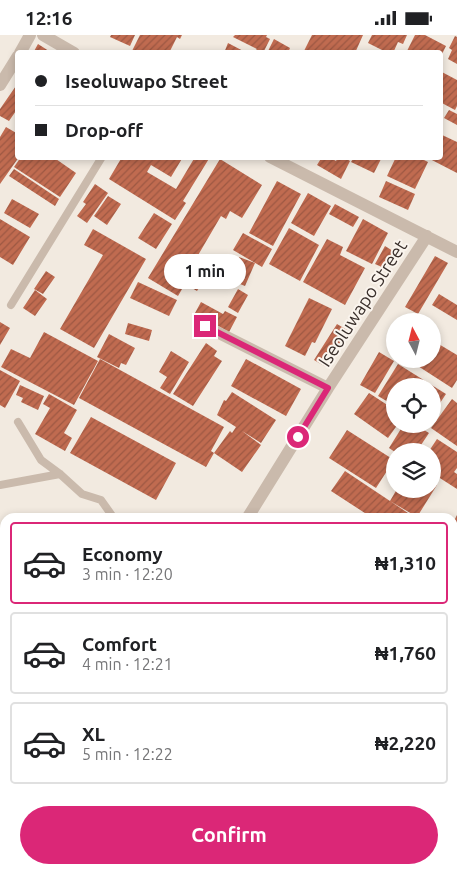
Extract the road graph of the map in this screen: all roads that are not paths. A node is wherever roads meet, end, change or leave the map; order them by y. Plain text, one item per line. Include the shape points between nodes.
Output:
1 (30, 35) edge
2 (42, 35) edge
3 (22, 50) edge
4 (69, 50) edge
5 (15, 61) edge
6 (0, 85) edge
7 (100, 160) edge
8 (276, 160) edge
9 (427, 236) junction
10 (457, 252) edge
11 (11, 305) dead end
12 (205, 326) dead end
13 (328, 388) junction
14 (18, 422) dead end
15 (60, 474) junction
16 (0, 485) edge
17 (110, 513) edge
18 (250, 513) edge

1 - 3 street
2 - 4 street
5 - 6 street
7 - 11 lane
8 - 9 street
9 - 10 street
9 - 13 street, Iseoluwapo Street
12 - 13 street
13 - 18 street, Iseoluwapo Street
14 - 15 lane via 41,460
15 - 16 lane
15 - 17 lane via 82,495 101,500

